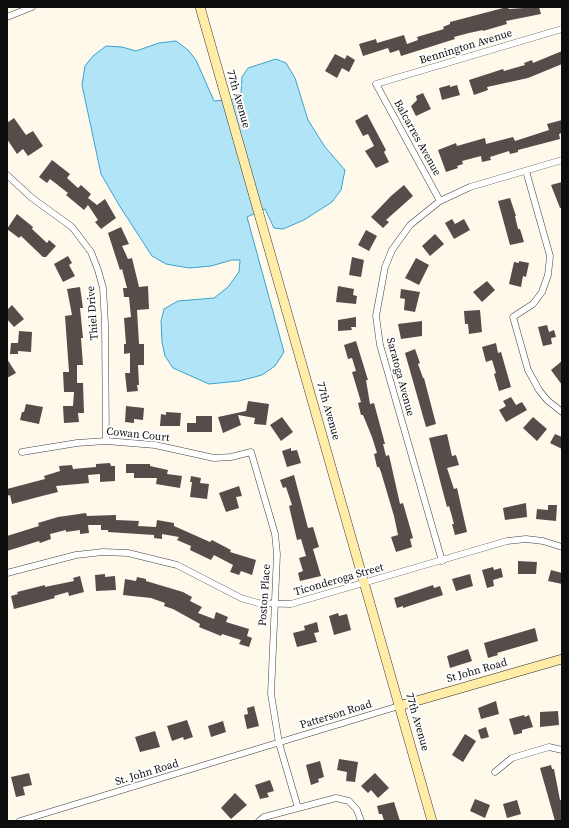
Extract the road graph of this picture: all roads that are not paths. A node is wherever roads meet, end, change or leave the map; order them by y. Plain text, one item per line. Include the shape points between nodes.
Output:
1 (32, 7) edge
2 (200, 7) edge
3 (7, 17) edge
4 (562, 29) edge
5 (376, 84) joint
6 (562, 160) edge
7 (526, 171) junction
8 (7, 175) edge
9 (440, 201) junction
10 (562, 412) edge
11 (106, 441) junction
12 (22, 452) dead end
13 (251, 452) joint
14 (562, 548) edge
15 (442, 561) junction
16 (7, 573) edge
17 (365, 583) junction
18 (274, 605) junction
19 (562, 659) edge
20 (400, 706) junction
21 (279, 743) junction
22 (562, 750) edge
23 (495, 772) dead end
24 (298, 808) junction
25 (20, 821) edge
26 (259, 821) edge
27 (361, 821) edge
28 (432, 821) edge

1 - 3 street
2 - 17 street, 77th Avenue
4 - 5 street, Bennington Avenue
5 - 9 street, Balcarres Avenue
6 - 7 street, Saratoga Avenue
7 - 9 street, Saratoga Avenue via 470,187
7 - 10 street via 550,256 548,275 542,292 534,304 513,317 528,370 547,400
8 - 11 street, Thiel Drive via 32,198 72,227 91,252 98,270 103,288 105,324
9 - 15 street, Saratoga Avenue via 410,225 392,250 385,267 376,316 380,346
11 - 12 street, Cowan Court
11 - 13 street, Cowan Court via 155,445 214,458
13 - 18 street, Poston Place via 275,534 277,554
14 - 15 street, Ticonderoga Street via 526,539 508,541
15 - 17 street, Ticonderoga Street
16 - 18 street, Ticonderoga Street via 76,555 128,553 177,565 240,598
17 - 18 street, Ticonderoga Street via 310,600
17 - 20 street, 77th Avenue
18 - 21 street, Poston Place via 271,694
19 - 20 street, St John Road
20 - 21 street, Patterson Road
20 - 28 street, 77th Avenue
21 - 24 street, Poston Place
21 - 25 street, St. John Road
22 - 23 street via 549,747 512,758
24 - 26 street via 264,817
24 - 27 street via 336,798 349,801 357,810

